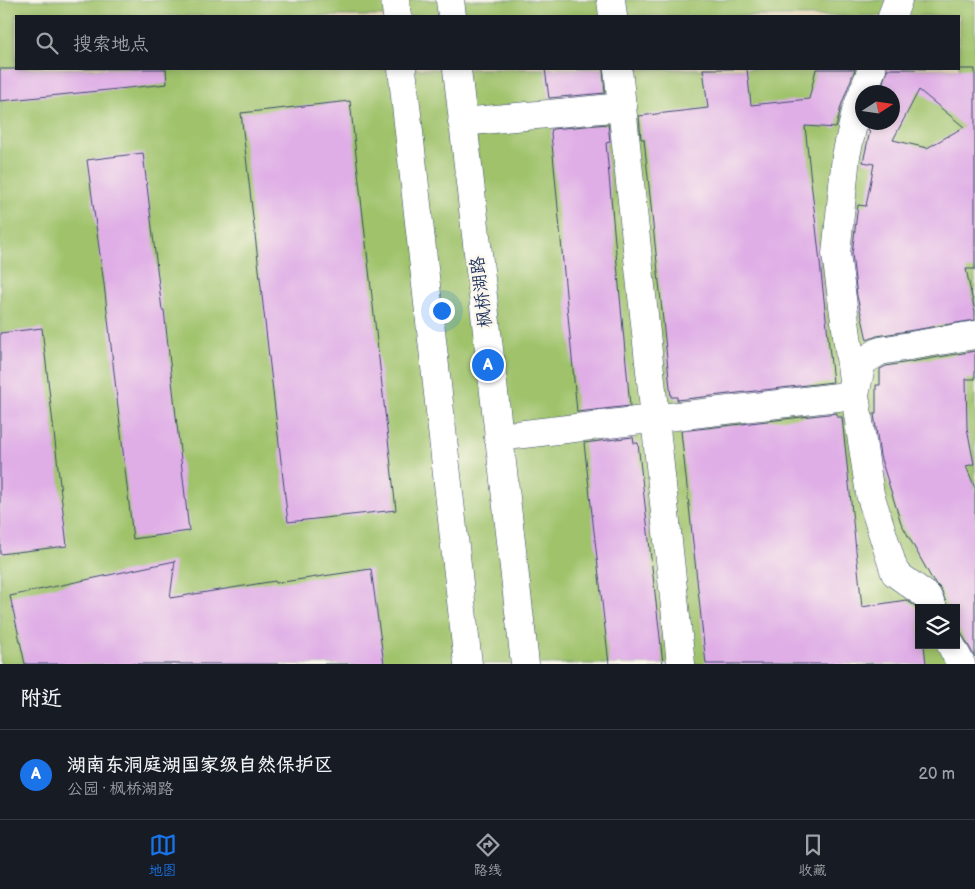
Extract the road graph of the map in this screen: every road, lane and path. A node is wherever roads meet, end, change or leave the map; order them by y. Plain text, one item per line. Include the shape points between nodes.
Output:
1 (395, 0) edge
2 (450, 0) edge
3 (611, 0) edge
4 (898, 0) edge
5 (397, 15) edge
6 (452, 15) edge
7 (612, 15) edge
8 (892, 15) edge
9 (402, 70) edge
10 (457, 70) edge
11 (618, 70) edge
12 (872, 70) edge
13 (866, 85) edge
14 (623, 107) junction
15 (855, 116) edge
16 (462, 122) junction
17 (975, 335) edge
18 (856, 395) junction
19 (656, 418) junction
20 (498, 437) junction
21 (930, 604) edge
22 (952, 649) edge
23 (468, 664) edge
24 (525, 664) edge
25 (681, 664) edge
26 (960, 664) edge

1 - 5 street
2 - 6 street
3 - 7 street
4 - 8 street
9 - 23 street
10 - 16 street, 枫桥湖路
11 - 14 street
12 - 13 street
14 - 16 street
14 - 19 street
15 - 18 street via 846,156 836,254
16 - 20 street, 枫桥湖路
17 - 18 street via 880,351 862,362
18 - 19 street
18 - 21 street via 870,494 894,572 927,596
19 - 20 street
19 - 25 street
20 - 24 street, 枫桥湖路
22 - 26 street

